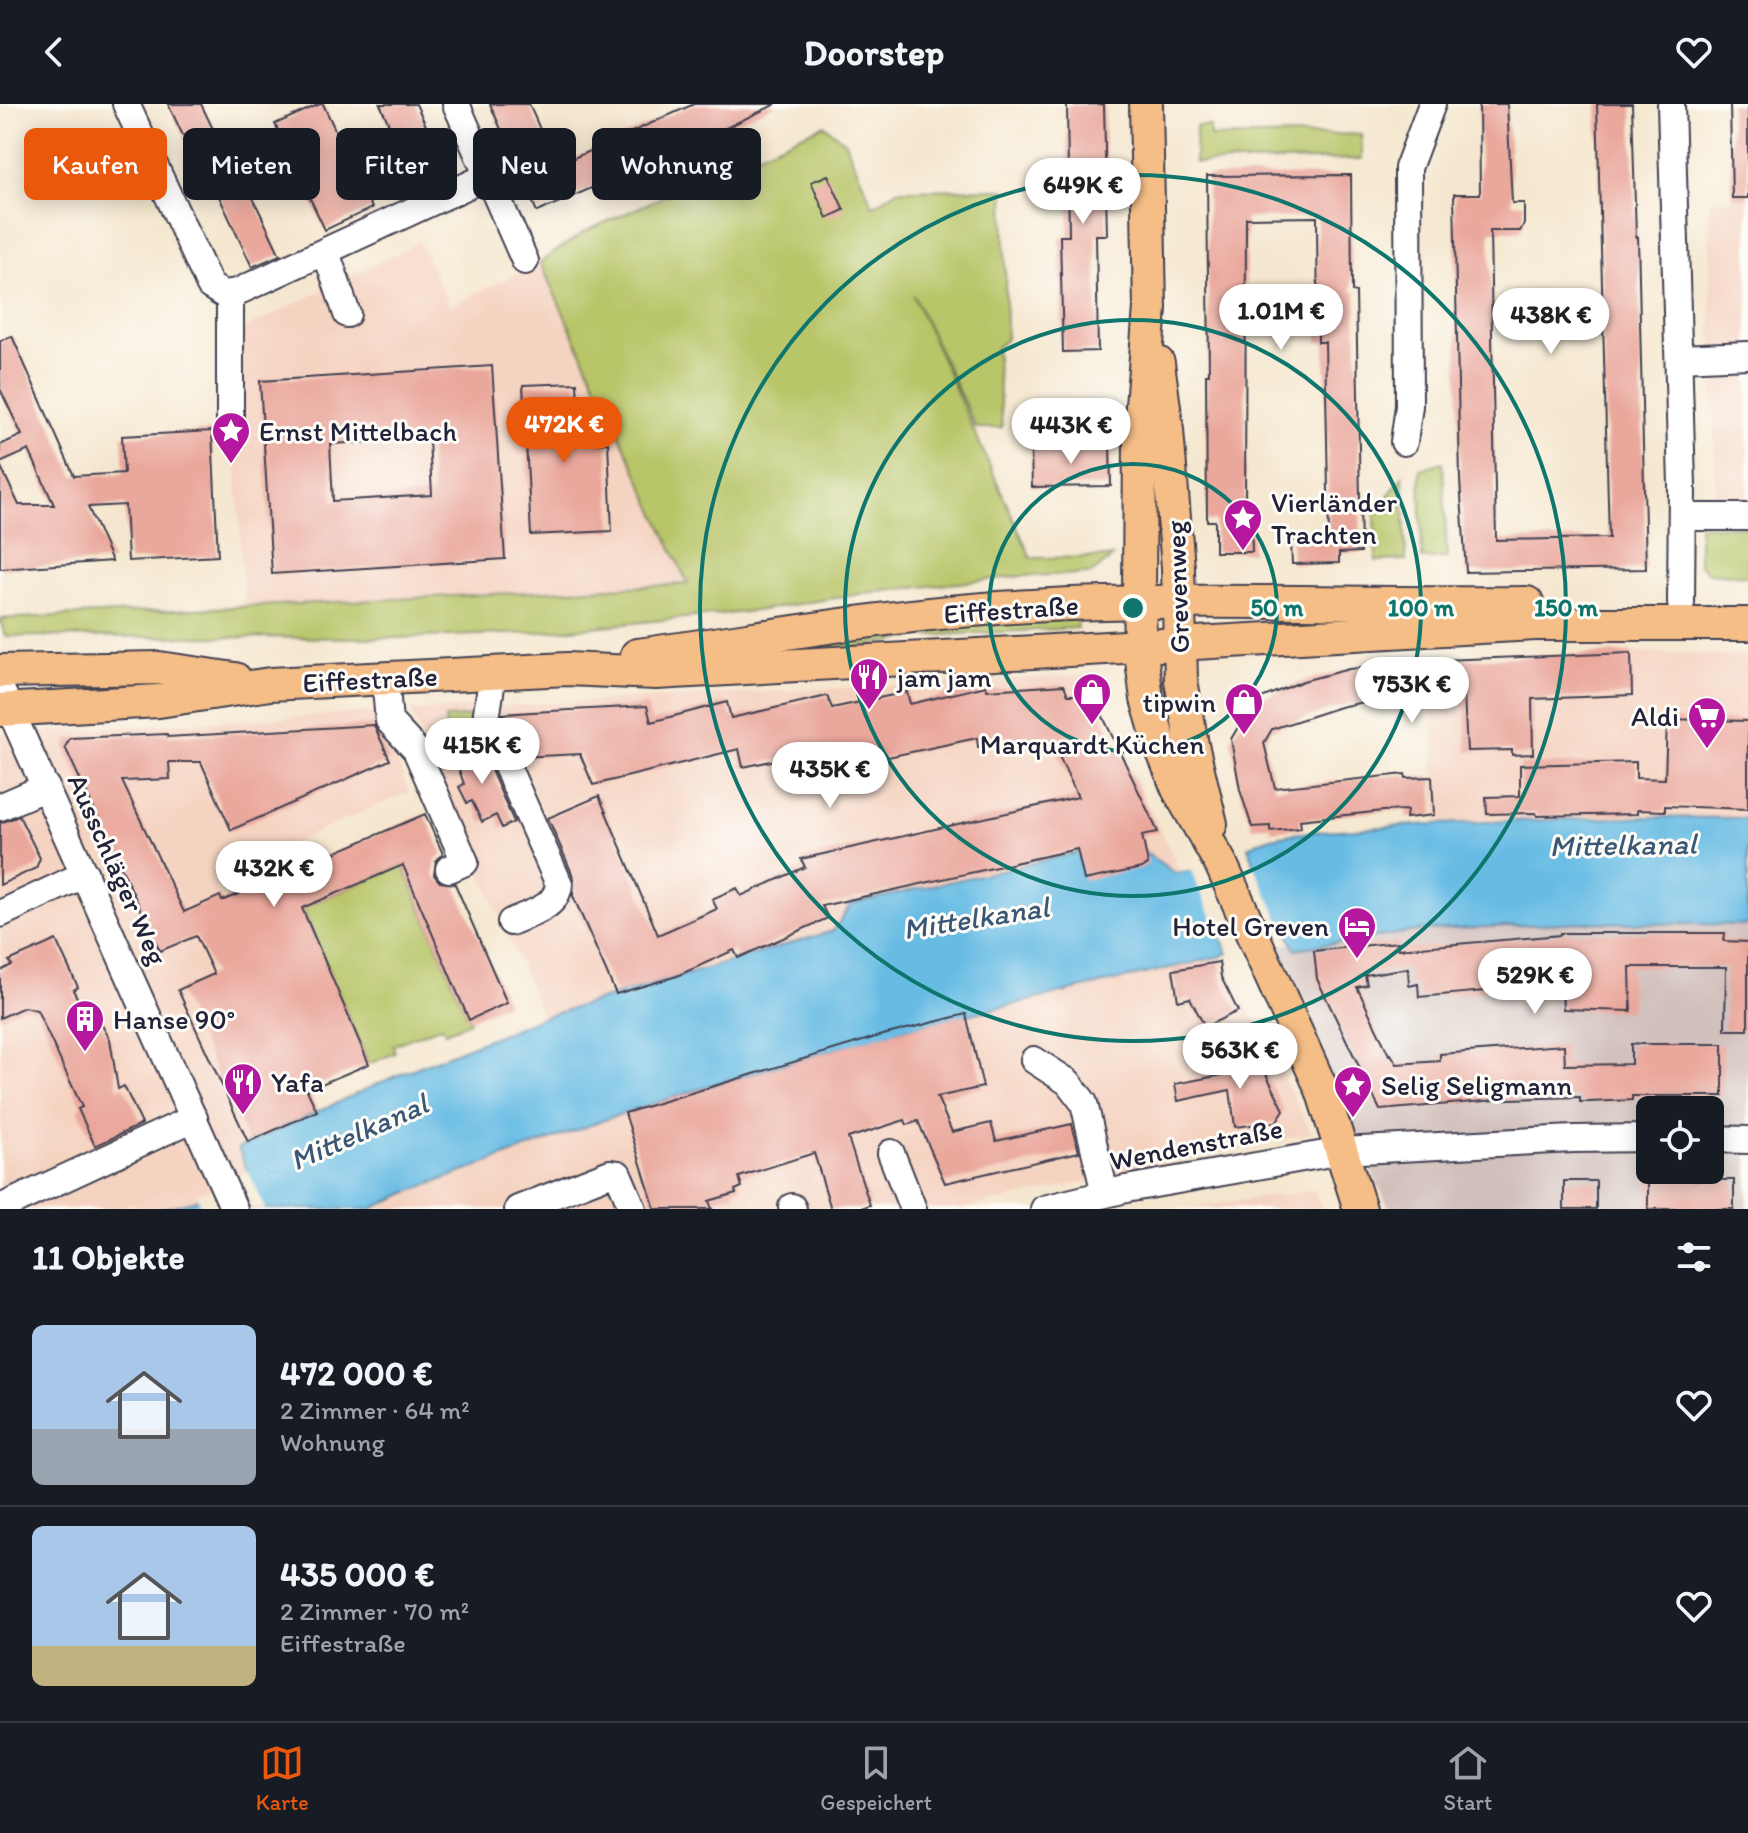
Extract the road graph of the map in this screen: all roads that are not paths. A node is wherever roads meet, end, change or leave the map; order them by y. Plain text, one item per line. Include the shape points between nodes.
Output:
1 (126, 104) edge
2 (456, 104) edge
3 (1146, 104) edge
4 (1432, 104) edge
5 (1671, 104) edge
6 (473, 142) edge
7 (473, 183) edge
8 (498, 200) edge
9 (326, 252) junction
10 (525, 261) dead end
11 (230, 294) junction
12 (1150, 308) junction
13 (347, 314) dead end
14 (1748, 355) edge
15 (1679, 358) junction
16 (230, 420) dead end
17 (1404, 442) dead end
18 (1682, 517) junction
19 (1748, 517) edge
20 (1139, 603) junction
21 (1178, 603) junction
22 (1681, 603) junction
23 (1748, 605) edge
24 (1748, 624) edge
25 (1179, 643) junction
26 (1140, 645) junction
27 (567, 669) junction
28 (0, 671) edge
29 (493, 673) junction
30 (385, 678) junction
31 (270, 684) junction
32 (4, 702) edge
33 (46, 787) junction
34 (0, 807) edge
35 (1221, 864) junction
36 (449, 869) dead end
37 (85, 874) junction
38 (0, 914) edge
39 (511, 922) dead end
40 (1034, 1060) dead end
41 (194, 1118) junction
42 (1636, 1138) edge
43 (1724, 1139) edge
44 (1748, 1140) edge
45 (1342, 1151) junction
46 (891, 1153) dead end
47 (1105, 1194) junction
48 (0, 1208) edge
49 (234, 1209) edge
50 (518, 1209) edge
51 (633, 1209) edge
52 (913, 1209) edge
53 (1044, 1209) edge
54 (1360, 1209) edge

1 - 11 street via 210,286
2 - 6 street
3 - 12 main road, Grevenweg
4 - 17 street via 1408,168 1409,406
5 - 15 street
7 - 9 street
8 - 10 street
9 - 11 street
9 - 13 street
11 - 16 street
12 - 20 main road, Grevenweg via 1140,430
12 - 21 main road, Grevenweg via 1167,430
14 - 15 street
15 - 18 street
18 - 19 street
18 - 22 street
20 - 21 main road, Eiffestraße
20 - 26 main road, Grevenweg
20 - 27 main road, Eiffestraße via 996,608 892,619
21 - 22 main road, Eiffestraße
21 - 25 main road, Grevenweg
22 - 23 main road, Eiffestraße
24 - 25 main road, Eiffestraße via 1535,624
25 - 26 main road, Eiffestraße
25 - 35 main road, Grevenweg via 1192,745
26 - 27 main road, Eiffestraße via 656,673
26 - 35 main road, Grevenweg via 1147,699 1161,747 1178,789
27 - 29 main road, Eiffestraße
28 - 31 main road, Eiffestraße via 159,668
29 - 30 main road, Eiffestraße
29 - 39 street via 486,719 559,884 552,902
30 - 31 main road, Eiffestraße
30 - 36 street via 389,721 416,750 465,862
31 - 32 main road, Eiffestraße via 159,701
32 - 33 street, Ausschläger Weg
33 - 34 street
33 - 37 street, Ausschläger Weg
35 - 45 main road, Grevenweg via 1322,1090
37 - 38 street
37 - 41 street, Ausschläger Weg
40 - 47 street via 1068,1082 1084,1103
41 - 48 street
41 - 49 street, Ausschläger Weg
42 - 45 street, Wendenstraße
43 - 44 street
45 - 47 street, Wendenstraße
45 - 54 main road, Grevenweg
46 - 52 street
47 - 53 street, Wendenstraße
50 - 51 street via 610,1173 618,1174

